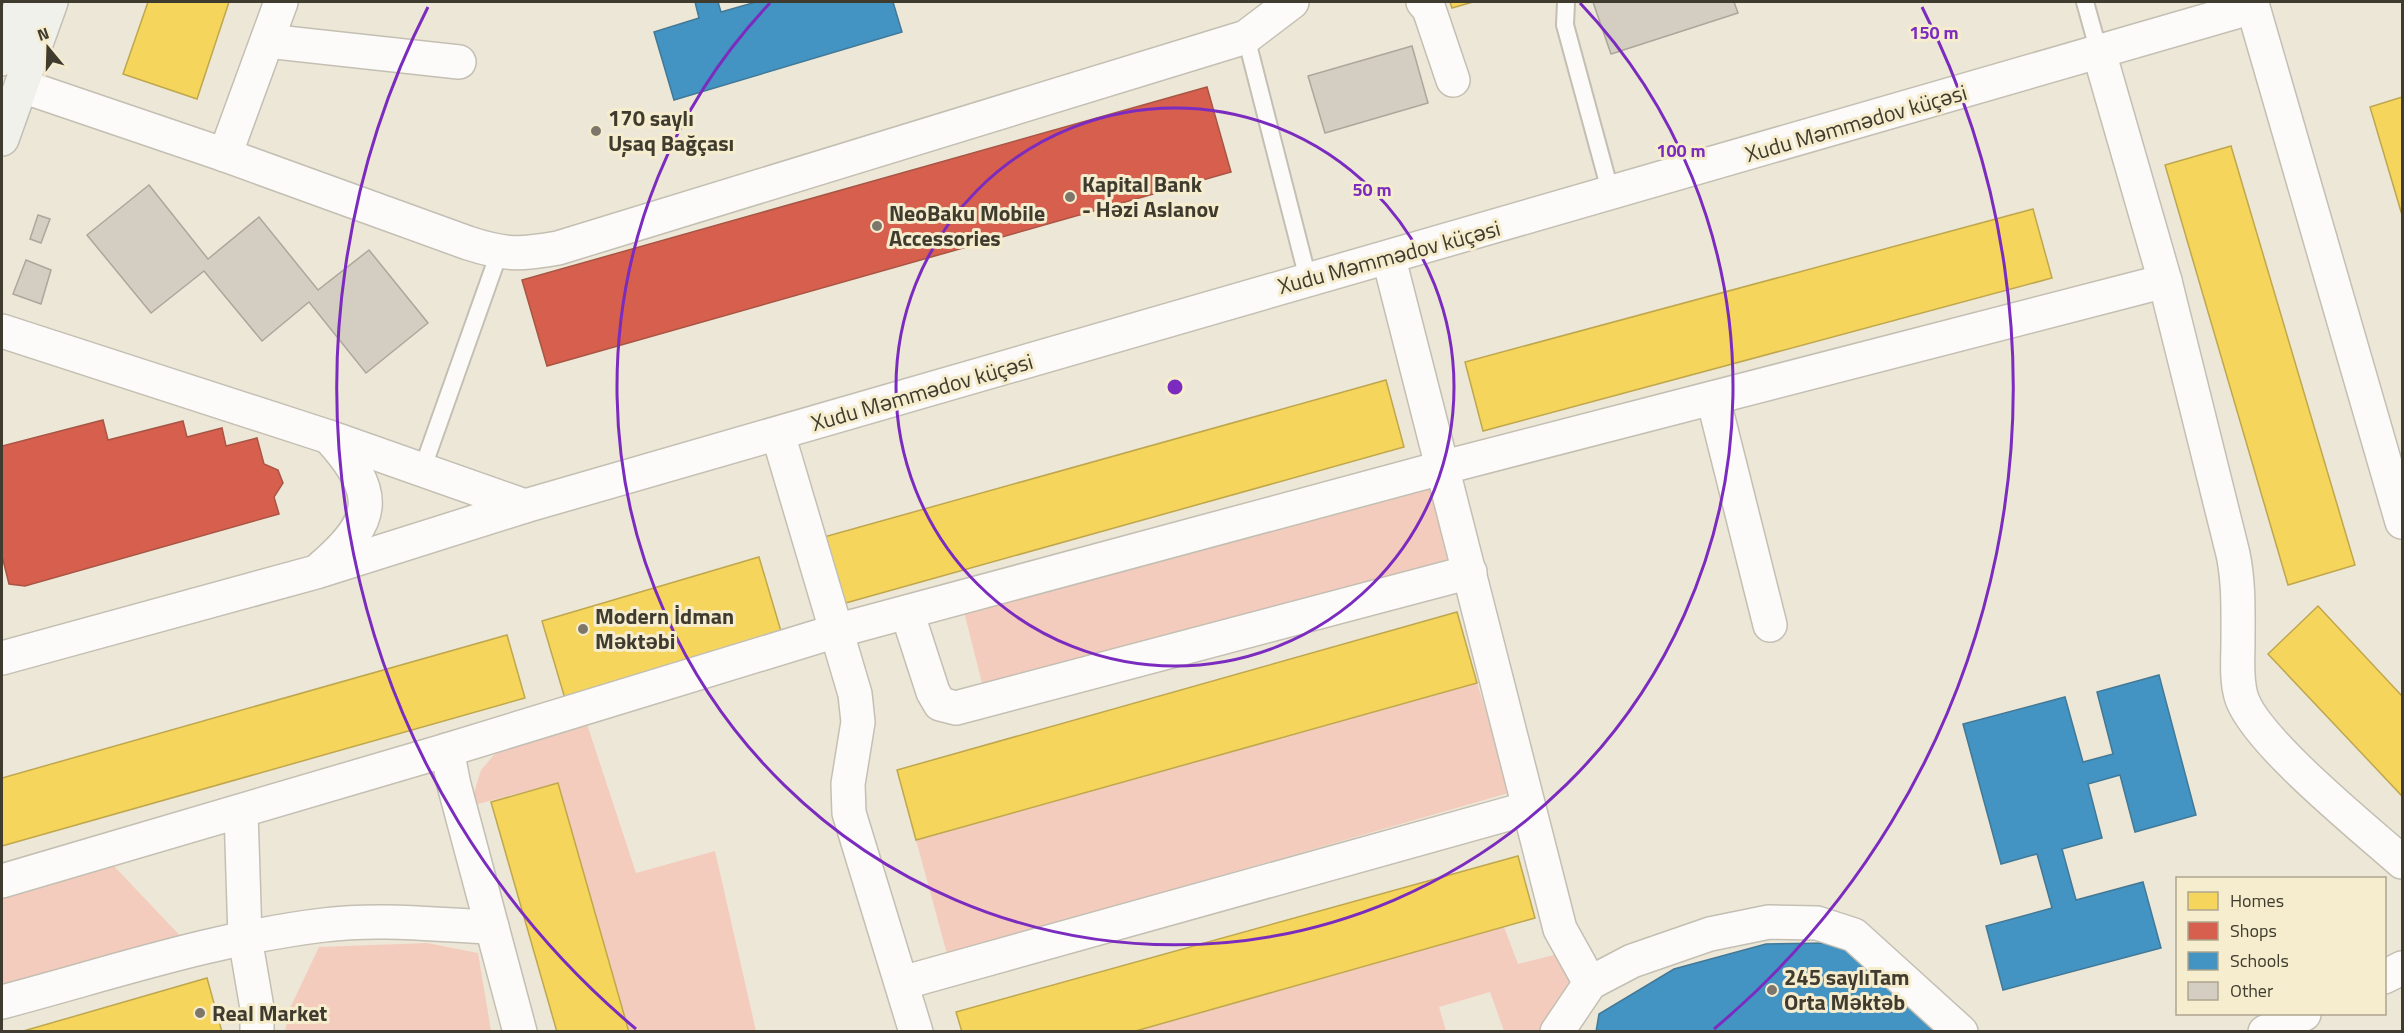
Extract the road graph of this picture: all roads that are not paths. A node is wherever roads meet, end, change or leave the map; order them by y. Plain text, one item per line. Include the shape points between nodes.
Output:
1 (22, 2) edge
2 (51, 2) edge
3 (281, 2) edge
4 (1292, 2) edge
5 (1423, 2) edge
6 (1566, 2) edge
7 (2085, 2) edge
8 (1246, 37) junction
9 (267, 41) junction
10 (2098, 52) junction
11 (2, 59) edge
12 (459, 62) dead end
13 (1453, 80) dead end
14 (22, 86) junction
15 (2, 139) edge
16 (225, 154) junction
17 (1611, 194) junction
18 (499, 253) junction
19 (1389, 259) junction
20 (1308, 279) junction
21 (2165, 281) junction
22 (2, 331) edge
23 (1713, 398) junction
24 (778, 434) junction
25 (329, 437) junction
26 (1441, 468) junction
27 (422, 470) junction
28 (525, 506) junction
29 (2403, 522) edge
30 (316, 572) junction
31 (1470, 572) junction
32 (908, 612) junction
33 (1770, 625) dead end
34 (836, 631) junction
35 (2, 658) edge
36 (447, 750) junction
37 (1529, 808) junction
38 (241, 811) junction
39 (2403, 862) edge
40 (2, 881) edge
41 (492, 927) junction
42 (245, 938) junction
43 (2403, 968) edge
44 (2386, 976) edge
45 (902, 983) junction
46 (1590, 983) junction
47 (2, 1002) edge
48 (2302, 1015) edge
49 (257, 1032) edge
50 (520, 1032) edge
51 (916, 1032) edge
52 (1557, 1032) edge
53 (1961, 1032) edge
54 (2265, 1032) edge

1 - 11 main road
2 - 14 main road
3 - 9 street
4 - 8 street
5 - 13 street via 1429,9
6 - 17 lane via 1564,25
7 - 10 lane
8 - 18 street via 558,248 524,254
8 - 20 lane
9 - 12 street
9 - 16 street
10 - 17 street, Xudu Məmmədov küçəsi
10 - 21 street
10 - 29 street, Xudu Məmmədov küçəsi via 2253,7
14 - 15 main road
14 - 16 street
16 - 18 street
17 - 19 street, Xudu Məmmədov küçəsi
18 - 27 lane
19 - 20 street, Xudu Məmmədov küçəsi
19 - 26 street
20 - 24 street, Xudu Məmmədov küçəsi
21 - 23 street
21 - 39 street via 2239,583 2241,697 2252,721 2277,747
22 - 25 street
23 - 26 street
23 - 33 street
24 - 28 street, Xudu Məmmədov küçəsi
24 - 34 street
25 - 27 street
25 - 30 street via 352,464 363,485 366,505 354,537
26 - 31 street
26 - 32 street
27 - 28 street
28 - 30 street, Xudu Məmmədov küçəsi
30 - 35 street, Xudu Məmmədov küçəsi
31 - 32 street via 956,708 940,704 933,692
31 - 37 street
32 - 34 street
34 - 36 street
34 - 45 street via 855,694 858,722 848,784 849,813
36 - 38 street
36 - 41 street
37 - 45 street
37 - 46 street via 1560,929
38 - 40 street
38 - 42 street
41 - 42 street via 326,924
41 - 50 street
42 - 47 street
42 - 49 street via 257,1008
43 - 44 street
45 - 51 street
46 - 52 street
46 - 53 street via 1632,961 1710,934 1769,922 1818,923 1854,934
48 - 54 street

